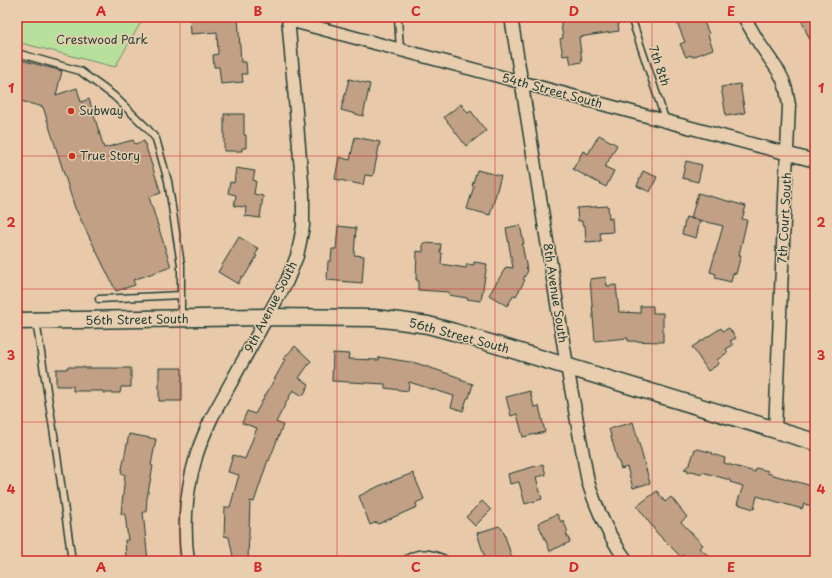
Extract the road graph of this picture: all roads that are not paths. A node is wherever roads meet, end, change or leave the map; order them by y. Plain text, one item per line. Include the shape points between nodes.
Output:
1 (398, 17) edge
2 (511, 17) edge
3 (631, 17) edge
4 (744, 17) edge
5 (288, 18) edge
6 (400, 50) junction
7 (17, 53) edge
8 (522, 82) junction
9 (667, 122) junction
10 (788, 154) junction
11 (815, 161) edge
12 (181, 295) junction
13 (99, 299) dead end
14 (267, 317) junction
15 (181, 319) junction
16 (17, 321) edge
17 (36, 321) junction
18 (566, 366) junction
19 (775, 430) junction
20 (815, 442) edge
21 (72, 561) edge
22 (188, 561) edge
23 (409, 561) edge
24 (442, 561) edge
25 (627, 561) edge

1 - 6 lane
2 - 8 street, 8th Avenue South
3 - 9 lane, 7th 8th
4 - 10 street, 7th Court South via 779,72 786,89 789,105
5 - 6 street, 54th Street South
5 - 14 street, 9th Avenue South via 303,194 303,226 297,256 287,281
6 - 8 street, 54th Street South
7 - 12 lane via 80,71 114,96 156,139 168,181 181,265
8 - 9 street, 54th Street South
8 - 18 street, 8th Avenue South
9 - 10 street, 54th Street South
10 - 11 street, 54th Street South
10 - 19 street, 7th Court South
12 - 13 lane
12 - 15 lane
14 - 15 street, 56th Street South
14 - 18 street, 56th Street South via 374,318 428,325
14 - 22 street, 9th Avenue South via 212,417 196,456 187,498
15 - 17 street, 56th Street South
16 - 17 street, 56th Street South
17 - 21 lane
18 - 19 street, 56th Street South
18 - 25 street, 8th Avenue South via 588,482 600,514
19 - 20 street, 56th Street South
23 - 24 street via 419,556 427,556

